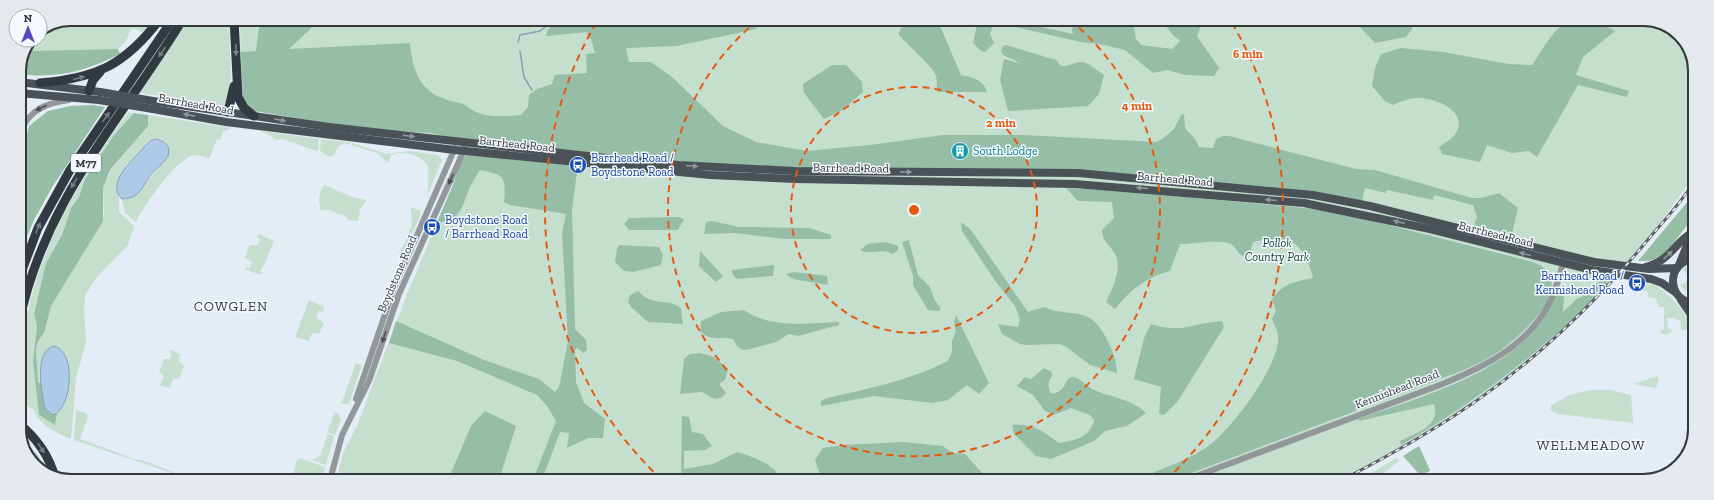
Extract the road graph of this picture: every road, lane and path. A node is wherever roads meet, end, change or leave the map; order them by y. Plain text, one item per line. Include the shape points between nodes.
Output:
1 (154, 26) edge
2 (168, 26) edge
3 (178, 26) edge
4 (235, 26) edge
5 (107, 68) junction
6 (236, 81) junction
7 (26, 82) edge
8 (40, 83) junction
9 (26, 94) edge
10 (95, 95) junction
11 (76, 99) junction
12 (254, 116) junction
13 (227, 117) junction
14 (26, 121) edge
15 (455, 146) junction
16 (464, 147) junction
17 (545, 155) junction
18 (1254, 189) junction
19 (1252, 198) junction
20 (1688, 235) edge
21 (1496, 242) junction
22 (1688, 242) edge
23 (1565, 255) junction
24 (26, 260) edge
25 (1688, 260) edge
26 (1563, 264) junction
27 (1677, 267) junction
28 (1638, 268) junction
29 (1676, 293) junction
30 (26, 297) edge
31 (1688, 302) edge
32 (1688, 310) edge
33 (352, 414) junction
34 (26, 431) edge
35 (52, 469) edge
36 (332, 474) edge
37 (1199, 474) edge

1 - 5 highway via 135,49
24 -> 2 highway, M77 via 38,228 70,170
3 -> 30 highway, M77 via 99,143 60,207 32,274
4 -> 6 highway
8 -> 5 highway via 79,78
5 - 10 highway via 95,76
6 - 12 highway via 241,105
6 - 13 highway
7 - 8 main road, Barrhead Road
8 - 10 main road, Barrhead Road
9 - 11 main road, Barrhead Road
10 - 11 main road, Barrhead Road
10 - 13 main road, Barrhead Road, bridge via 159,102
13 -> 10 main road, Barrhead Road, bridge via 153,109
11 -> 14 street via 50,103 35,110
12 - 13 main road, Barrhead Road
12 -> 15 main road, Barrhead Road
13 - 15 main road, Barrhead Road
15 - 16 main road, Barrhead Road
15 - 33 street, Boydstone Road via 394,288
16 - 17 main road, Barrhead Road
16 -> 33 street, Boydstone Road via 406,278 369,381
17 -> 18 main road, Barrhead Road via 713,168 795,171 1078,173
19 -> 17 main road, Barrhead Road via 1050,182 728,176
18 - 19 main road
18 - 21 main road, Barrhead Road via 1336,199
21 -> 19 main road, Barrhead Road via 1341,209
28 -> 20 main road via 1662,261
21 - 23 main road, Barrhead Road
26 -> 21 main road, Barrhead Road
22 - 27 main road
23 - 26 street, Kennishead Road
23 - 28 main road, Barrhead Road via 1604,264
25 - 27 main road
26 - 29 main road, Barrhead Road via 1657,281
26 - 37 street, Kennishead Road via 1543,314 1528,333 1500,356 1440,384
27 - 28 main road, Barrhead Road
27 - 29 main road via 1672,279
29 - 31 main road, Barrhead Road
29 - 32 main road
33 - 36 street, Boydstone Road via 341,438
34 -> 35 highway via 40,446

